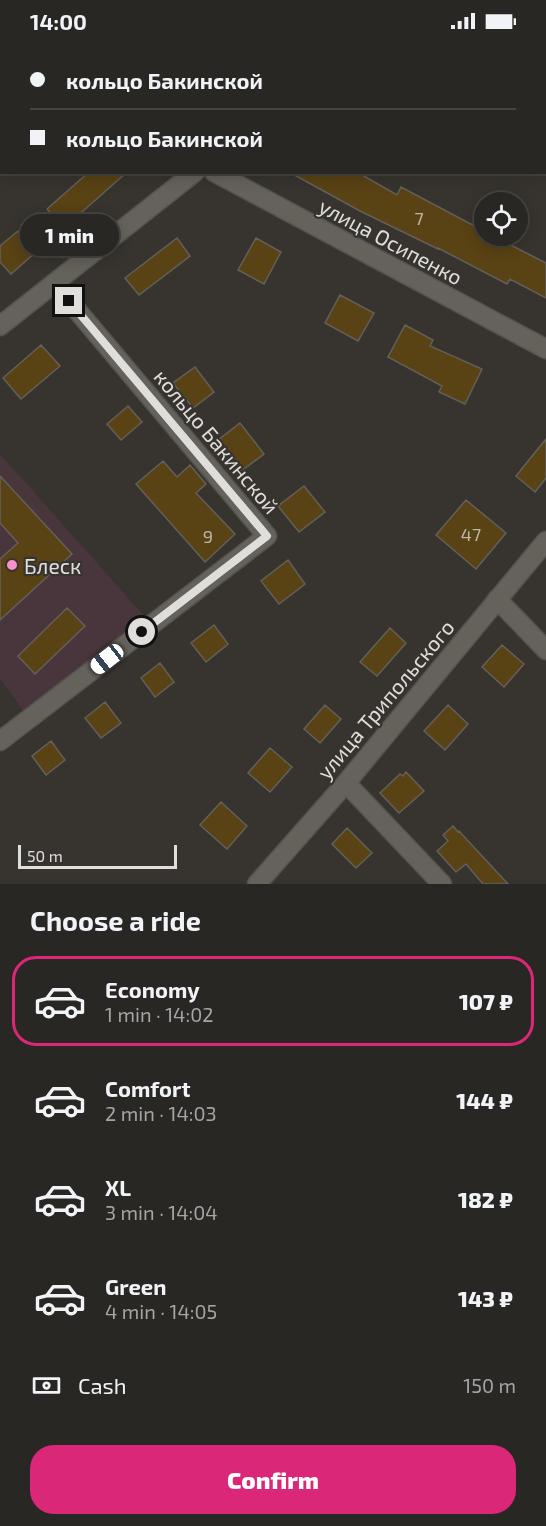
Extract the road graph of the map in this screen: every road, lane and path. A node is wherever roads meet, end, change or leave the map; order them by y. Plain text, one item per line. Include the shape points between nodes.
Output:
1 (192, 174) edge
2 (218, 174) edge
3 (54, 283) junction
4 (0, 326) edge
5 (546, 349) edge
6 (546, 541) edge
7 (497, 599) junction
8 (546, 650) edge
9 (0, 741) edge
10 (346, 783) junction
11 (256, 884) edge
12 (442, 884) edge

1 - 3 street
2 - 5 street, улица Осипенко
3 - 4 street
3 - 9 street, кольцо Бакинской via 267,536
6 - 7 street, улица Трипольского
7 - 8 street
7 - 10 street, улица Трипольского
10 - 11 street, улица Трипольского
10 - 12 street

